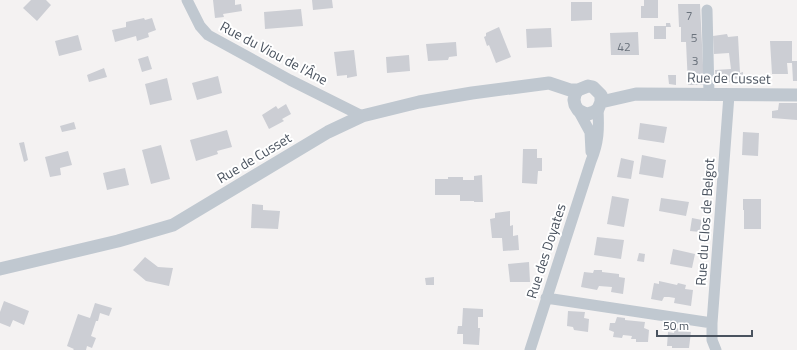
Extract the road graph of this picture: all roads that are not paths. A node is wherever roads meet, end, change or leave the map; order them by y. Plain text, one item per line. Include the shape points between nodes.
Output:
1 (187, 0) edge
2 (707, 10) dead end
3 (527, 86) junction
4 (578, 90) junction
5 (709, 95) junction
6 (729, 95) junction
7 (797, 96) edge
8 (599, 100) junction
9 (577, 107) junction
10 (362, 116) junction
11 (591, 161) junction
12 (0, 269) edge
13 (546, 298) junction
14 (712, 323) junction
15 (530, 350) edge
16 (716, 350) edge

1 - 10 street, Rue du Viou de l'Âne via 200,26 208,35
2 - 5 street
3 - 4 street, Rue de Cusset via 549,83
3 - 9 street, Rue de Cusset via 551,91
3 - 10 street, Rue de Cusset via 418,102
4 - 8 street via 588,86
4 - 9 street
5 - 6 street, Rue de Cusset
5 - 8 street, Rue de Cusset via 636,94
6 - 7 street, Rue de Cusset
6 - 14 street, Rue du Clos de Belgot
8 - 9 street via 594,112 588,114
8 - 11 street, Rue des Doyates via 596,148
9 - 11 street, Rue des Doyates via 590,132
10 - 12 street, Rue de Cusset via 328,132 172,225 118,241
11 - 13 street, Rue des Doyates
13 - 14 street
13 - 15 street, Rue des Doyates
14 - 16 street, Rue du Clos de Belgot via 712,340

